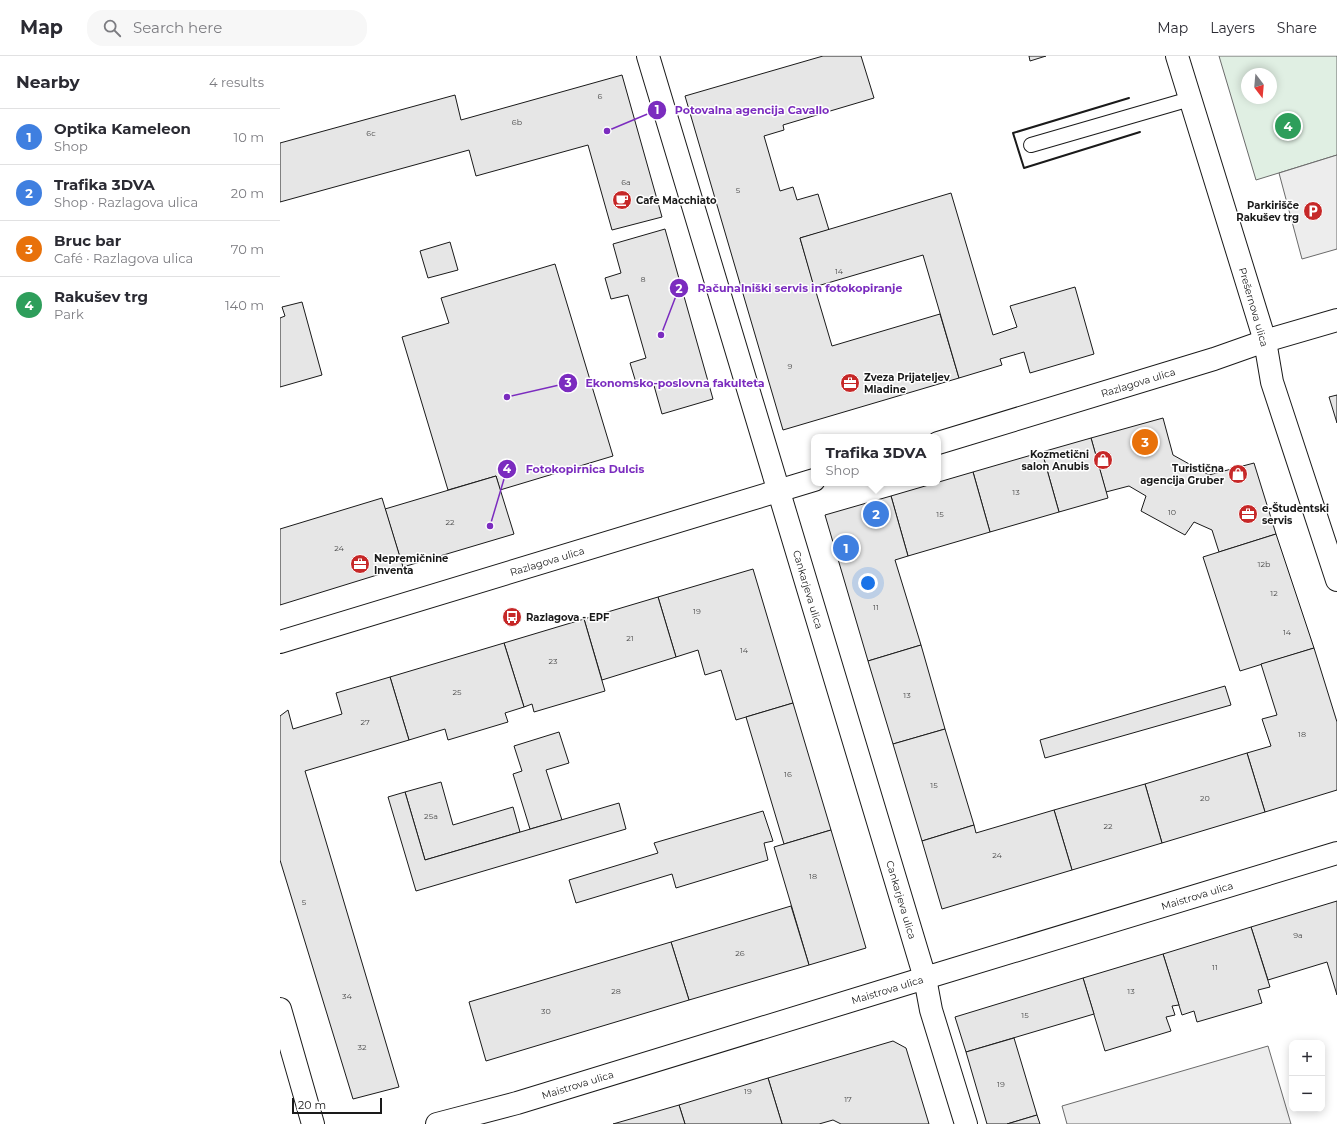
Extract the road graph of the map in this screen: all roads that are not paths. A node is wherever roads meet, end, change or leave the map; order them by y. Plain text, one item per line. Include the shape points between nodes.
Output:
1 (648, 56) edge
2 (1177, 56) edge
3 (1190, 99) junction
4 (1031, 145) dead end
5 (1337, 320) edge
6 (1265, 341) junction
7 (941, 442) edge
8 (811, 481) edge
9 (779, 490) junction
10 (1337, 580) edge
11 (280, 642) edge
12 (1337, 853) edge
13 (925, 978) junction
14 (280, 1009) edge
15 (313, 1124) edge
16 (437, 1124) edge
17 (966, 1124) edge

1 - 9 street, Cankarjeva ulica
2 - 3 street, Prešernova ulica
3 - 4 lane
3 - 6 street, Prešernova ulica
5 - 6 street, Razlagova ulica
6 - 7 street, Razlagova ulica
6 - 10 street, Prešernova ulica via 1272,382
8 - 9 street, Razlagova ulica
9 - 11 street, Razlagova ulica
9 - 13 street, Cankarjeva ulica
12 - 13 street, Maistrova ulica
13 - 16 street, Maistrova ulica via 517,1103
13 - 17 street, Cankarjeva ulica via 931,1010
14 - 15 street

